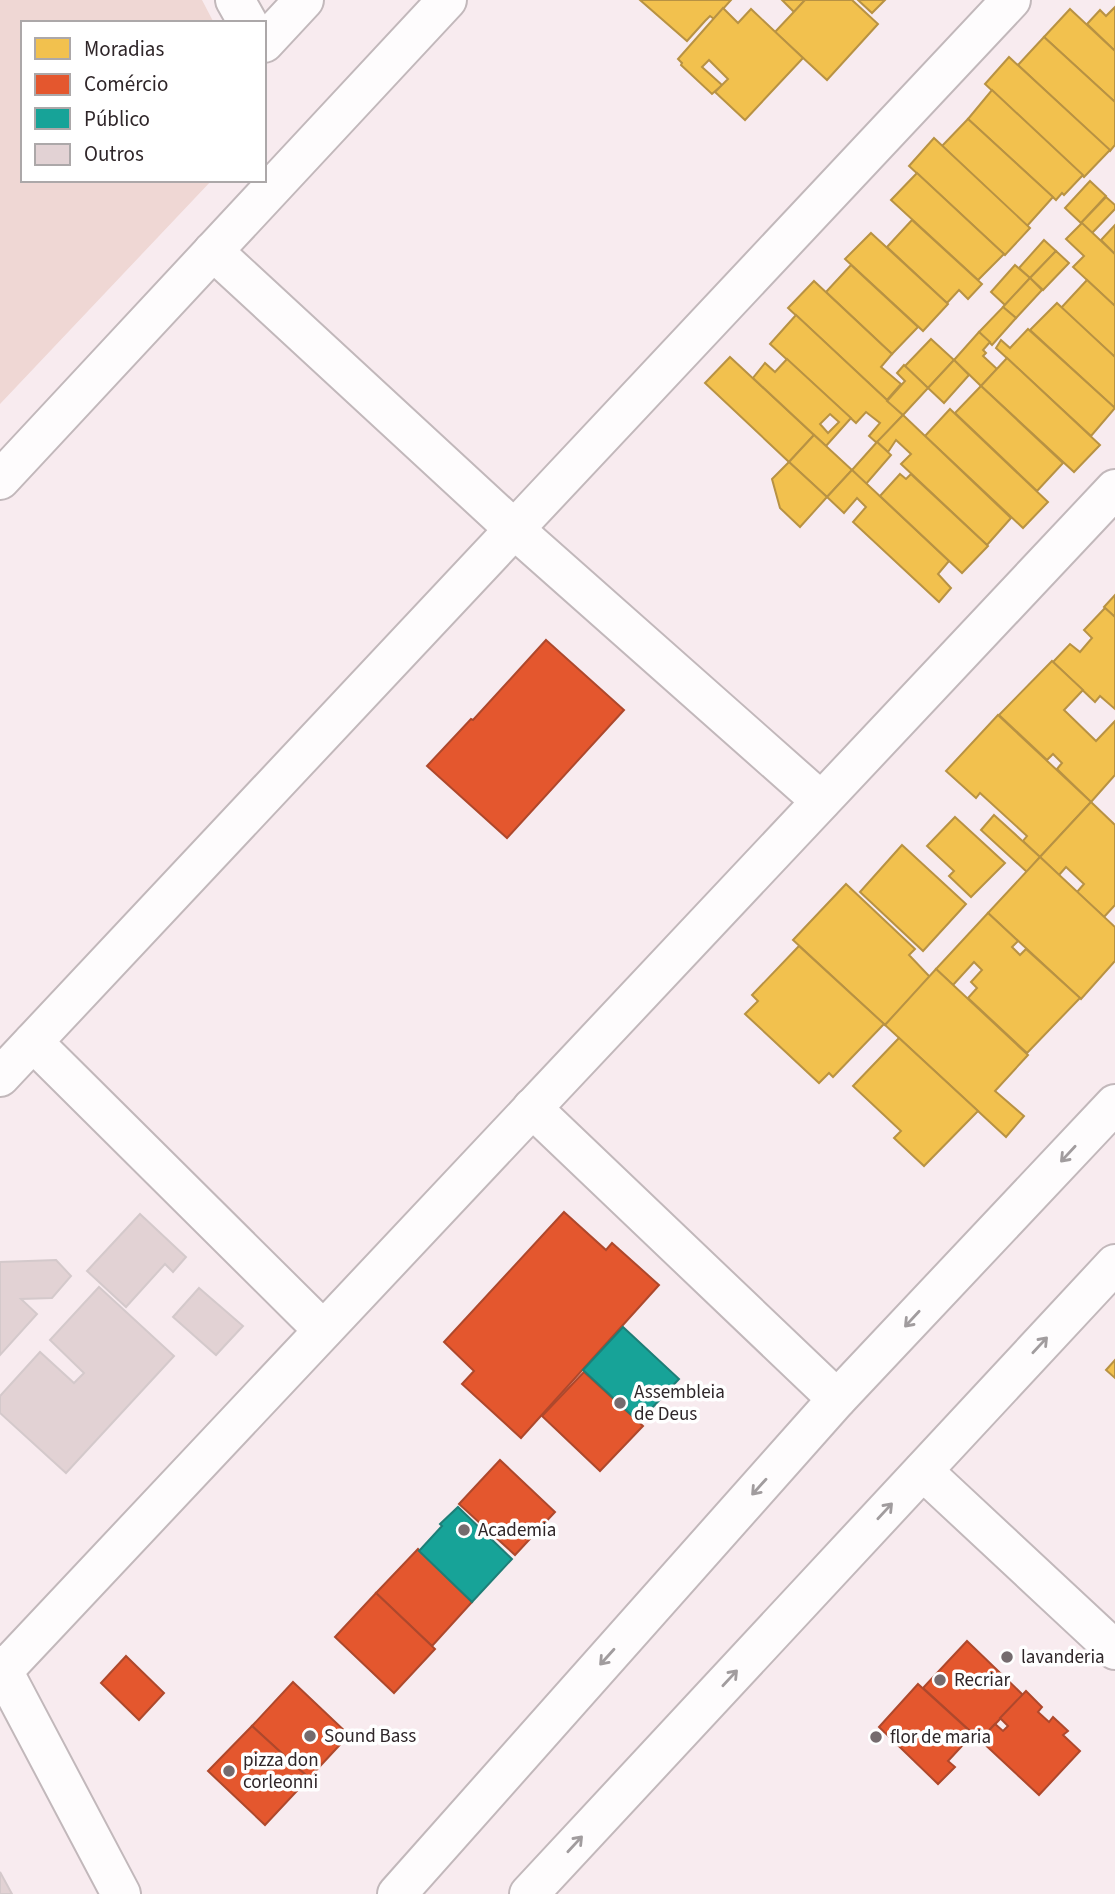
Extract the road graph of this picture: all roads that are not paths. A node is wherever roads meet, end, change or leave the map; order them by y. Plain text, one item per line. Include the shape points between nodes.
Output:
1 (235, 0) edge
2 (304, 0) edge
3 (447, 0) edge
4 (1011, 0) edge
5 (247, 21) edge
6 (266, 41) edge
7 (213, 251) junction
8 (0, 480) edge
9 (1115, 489) edge
10 (514, 528) junction
11 (821, 801) junction
12 (33, 1042) junction
13 (0, 1077) edge
14 (1115, 1104) edge
15 (533, 1108) junction
16 (1115, 1264) edge
17 (323, 1330) junction
18 (837, 1399) junction
19 (923, 1471) junction
20 (1115, 1650) edge
21 (1, 1668) edge
22 (121, 1894) edge
23 (397, 1894) edge
24 (529, 1894) edge

1 - 5 street
2 - 6 street
3 - 7 street
4 - 10 street
7 - 8 street
7 - 10 street
9 - 11 street
10 - 11 street
10 - 12 street
11 - 15 street
12 - 13 street
12 - 17 street
14 -> 18 street
15 - 17 street
15 - 18 street
19 -> 16 street
17 - 21 street
18 -> 23 street
19 - 20 street
24 -> 19 street
21 - 22 street

